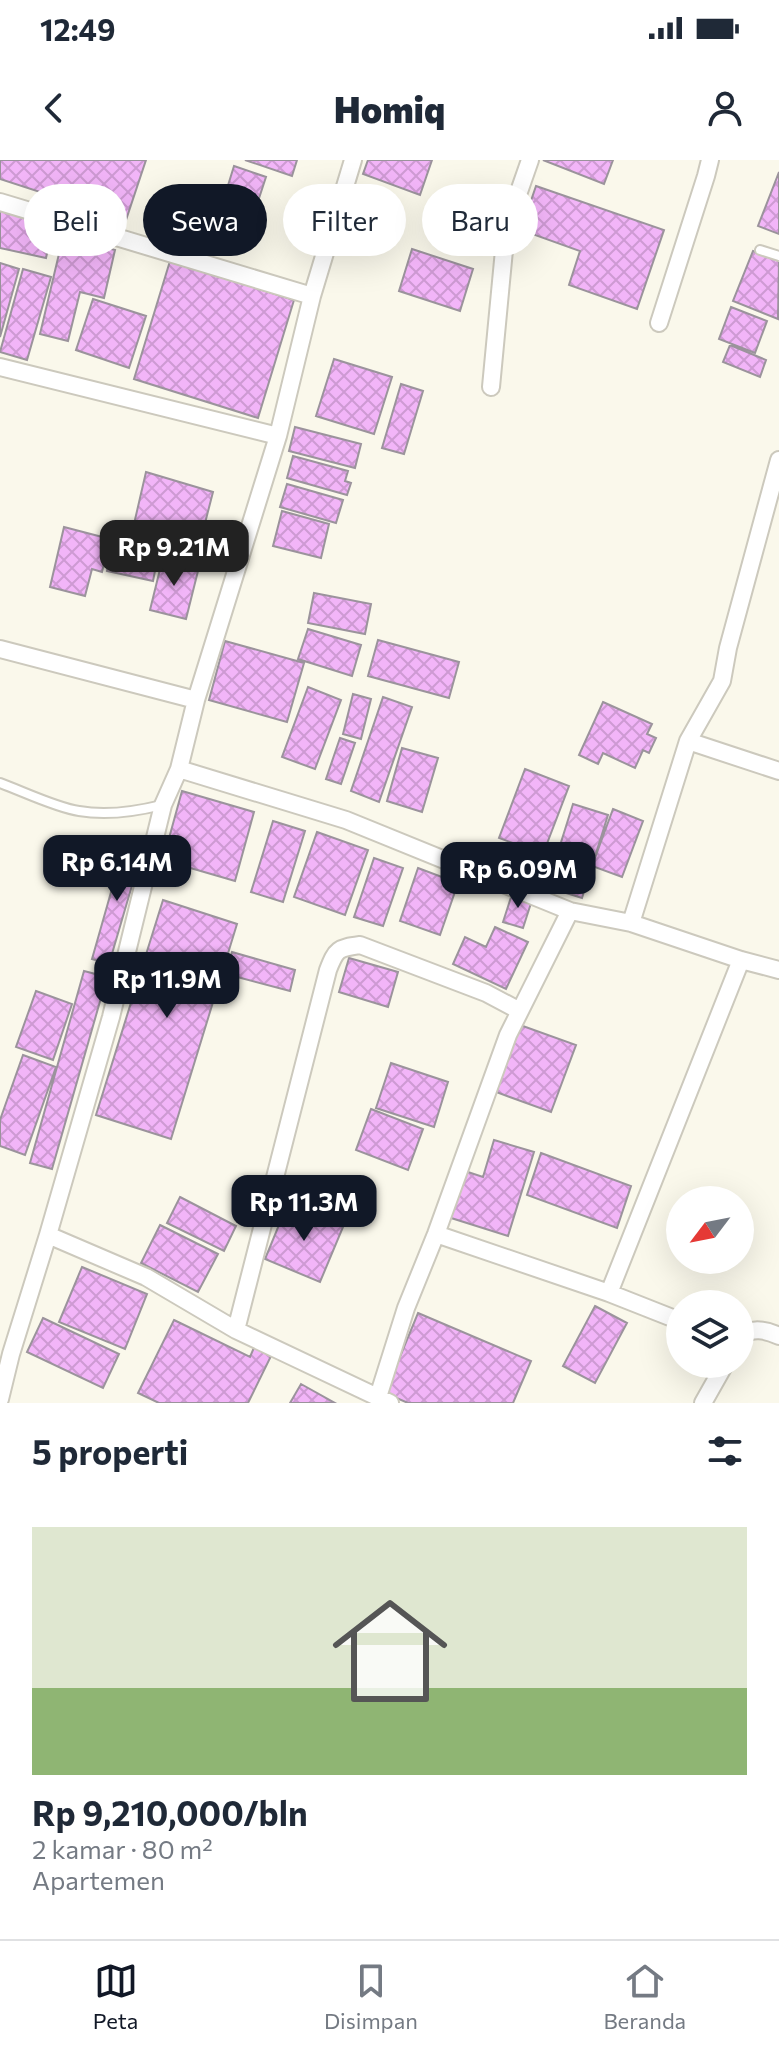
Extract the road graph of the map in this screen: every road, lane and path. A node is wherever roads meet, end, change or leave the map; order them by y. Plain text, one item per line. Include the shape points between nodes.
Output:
1 (353, 160) edge
2 (530, 160) edge
3 (710, 160) edge
4 (0, 202) edge
5 (760, 250) dead end
6 (779, 256) edge
7 (312, 296) junction
8 (659, 323) dead end
9 (0, 367) edge
10 (491, 387) dead end
11 (278, 436) junction
12 (779, 460) edge
13 (0, 649) edge
14 (196, 700) junction
15 (688, 741) junction
16 (179, 769) junction
17 (779, 771) edge
18 (0, 783) edge
19 (163, 805) junction
20 (570, 911) junction
21 (631, 923) junction
22 (741, 960) junction
23 (779, 970) edge
24 (520, 1011) junction
25 (436, 1234) junction
26 (48, 1235) junction
27 (609, 1293) junction
28 (666, 1315) edge
29 (236, 1330) junction
30 (754, 1330) edge
31 (779, 1336) edge
32 (717, 1378) edge
33 (0, 1399) edge
34 (384, 1400) edge
35 (703, 1403) edge

1 - 7 street
2 - 10 street via 506,229
3 - 8 street
4 - 7 street
5 - 6 lane
7 - 11 street
9 - 11 street
11 - 14 street
12 - 15 street via 722,681
13 - 14 street
14 - 16 street
15 - 17 street
15 - 21 street
16 - 19 street
16 - 20 street via 346,820
18 - 19 lane via 76,811 135,812
19 - 26 street via 111,1017
20 - 21 street
20 - 24 street
21 - 22 street
22 - 23 street
22 - 27 street
24 - 25 street
24 - 29 street via 360,945 334,954
25 - 27 street
25 - 34 street via 406,1308
26 - 29 street via 146,1277
26 - 33 street
27 - 28 street
29 - 34 street
30 - 31 street
32 - 35 street

